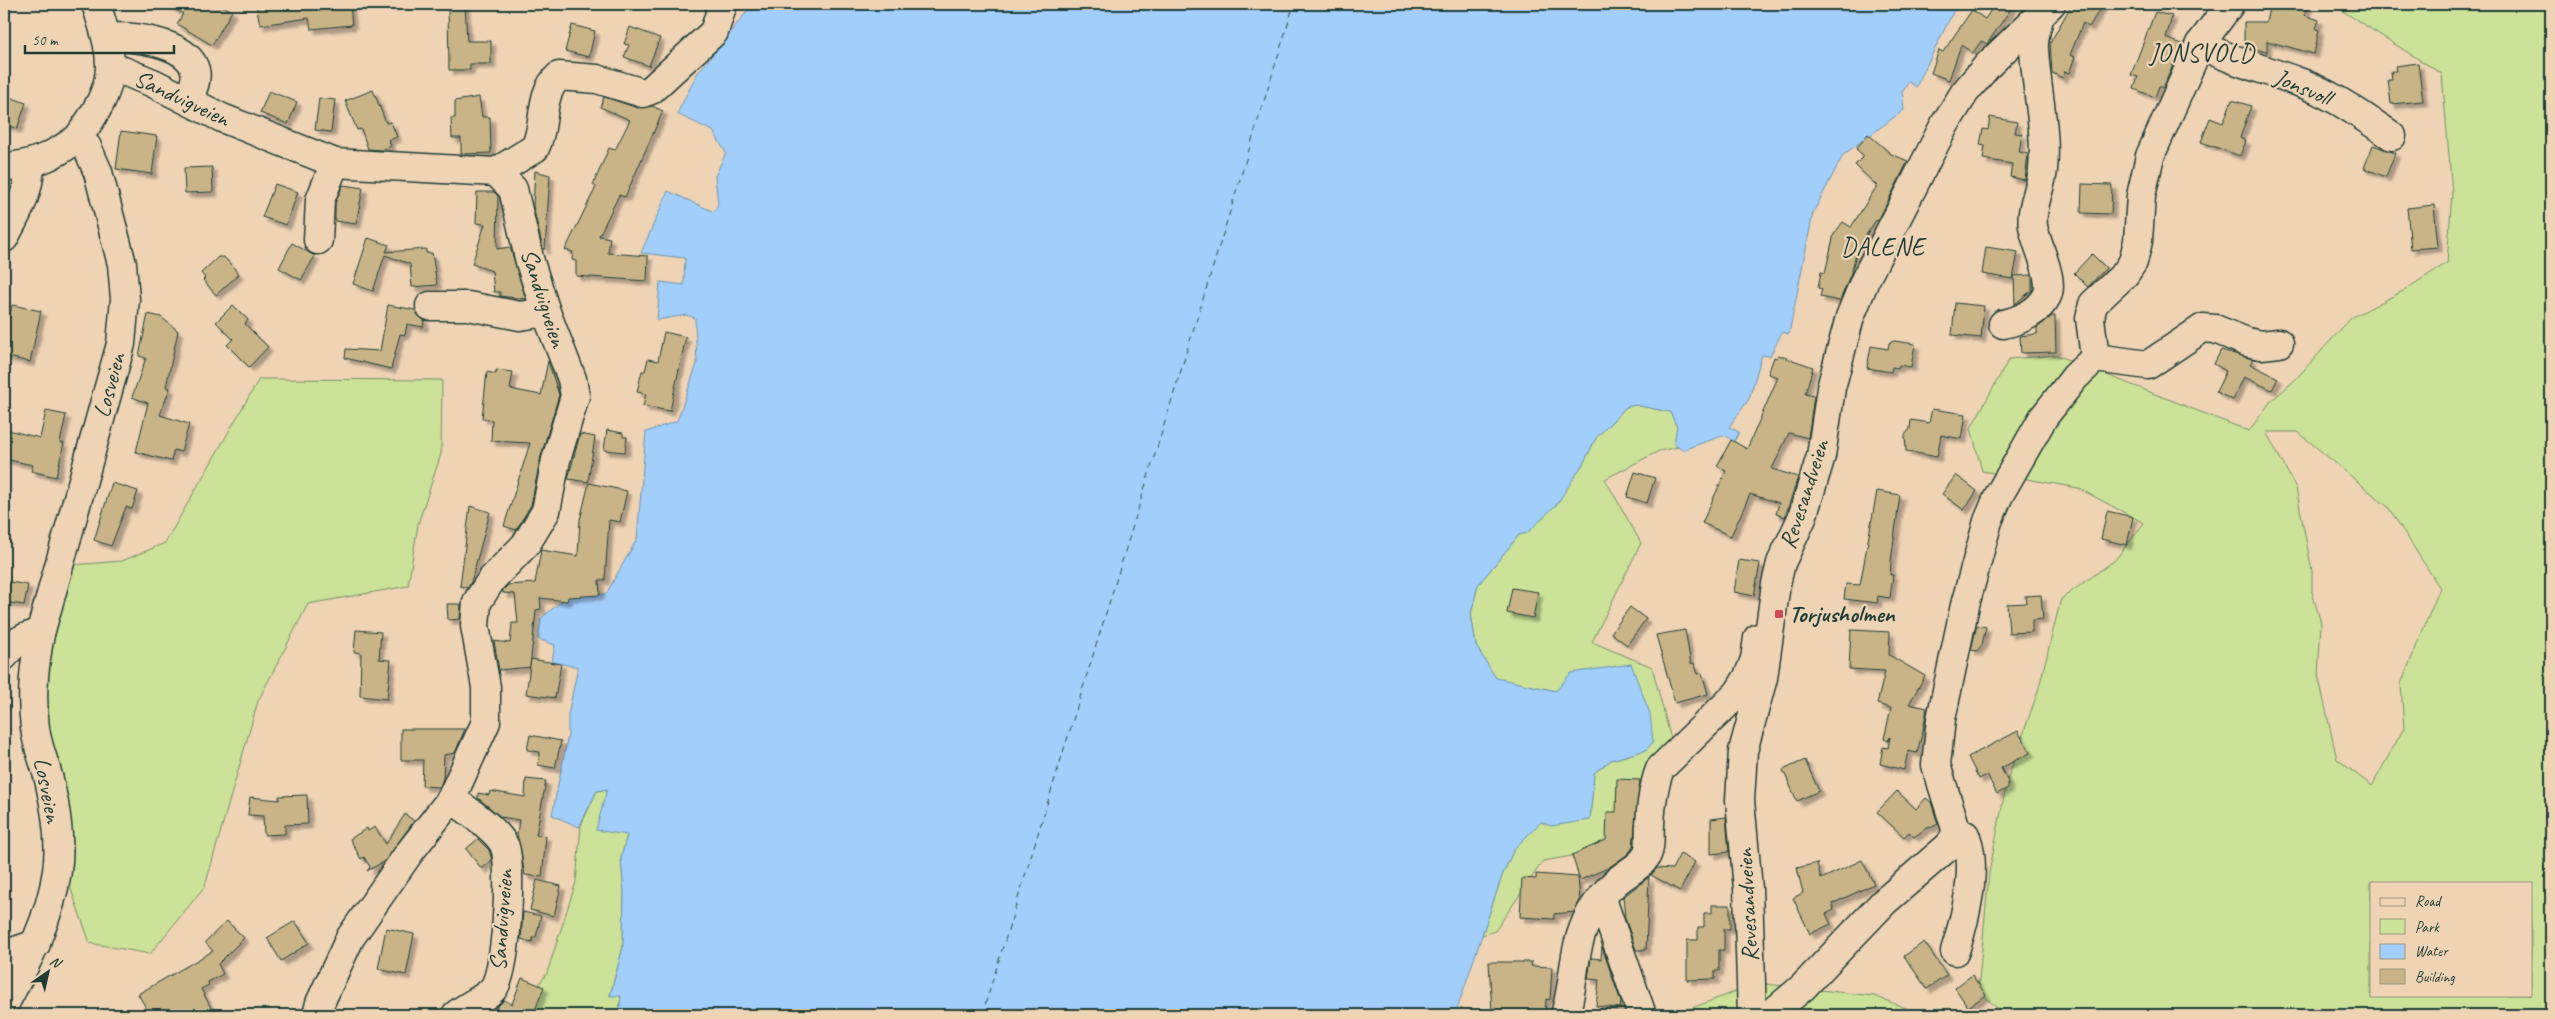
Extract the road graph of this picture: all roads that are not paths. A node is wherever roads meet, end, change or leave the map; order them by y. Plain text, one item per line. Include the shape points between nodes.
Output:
1 (96, 4) edge
2 (723, 4) edge
3 (2230, 4) edge
4 (2046, 9) edge
5 (107, 38) junction
6 (2200, 44) junction
7 (111, 66) junction
8 (188, 100) junction
9 (2392, 136) dead end
10 (78, 138) junction
11 (335, 163) junction
12 (17, 165) edge
13 (496, 172) junction
14 (4, 238) edge
15 (318, 240) dead end
16 (430, 306) dead end
17 (546, 312) junction
18 (2003, 324) dead end
19 (2279, 343) dead end
20 (2095, 358) junction
21 (1771, 607) junction
22 (40, 634) junction
23 (4, 656) edge
24 (451, 799) junction
25 (1957, 832) junction
26 (1602, 899) junction
27 (36, 944) junction
28 (1955, 951) dead end
29 (4, 955) edge
30 (4, 1005) edge
31 (317, 1015) edge
32 (456, 1015) edge
33 (1564, 1015) edge
34 (1642, 1015) edge
35 (1752, 1015) edge
36 (1770, 1015) edge

1 - 5 street, Sandvigveien
2 - 13 street via 714,32 651,90 643,93 597,79 560,76 546,93 543,123 535,148
3 - 6 street
4 - 18 street via 2034,48 2044,160 2033,225 2047,274 2048,291 2041,305 2021,319
4 - 21 street, Revesandveien via 1965,92 1864,280 1850,317 1831,388 1821,456 1802,518 1781,563
5 - 7 street, Sandvigveien
5 - 8 street via 123,36 182,52 194,67 195,83
6 - 9 street, Jonsvoll via 2254,68 2298,81 2348,107
6 - 20 street via 2150,156 2141,196 2133,262 2093,304 2090,318
7 - 8 street, Sandvigveien
7 - 10 street, Sandvigveien via 101,101
8 - 11 street, Sandvigveien via 222,118
10 - 12 street via 59,151
10 - 22 street, Losveien via 87,147 98,172 122,264 125,299 121,344
11 - 13 street, Sandvigveien
11 - 15 street via 320,200
12 - 14 street via 28,188
13 - 17 street, Sandvigveien via 513,189
16 - 17 street via 468,306 520,316
17 - 24 street, Sandvigveien via 572,379 575,396 556,460 546,511 526,544 492,579 477,602 475,626 486,687 486,722
19 - 20 street via 2247,342 2215,329 2203,328 2148,365
20 - 25 street via 2075,377 2043,418 1999,495 1988,521 1965,605 1941,719 1936,766
21 - 26 street via 1764,611 1755,659 1738,693 1660,769 1650,809 1648,852 1641,863 1614,884
21 - 35 street, Revesandveien via 1763,678 1743,751 1740,775
22 - 23 street via 25,636
22 - 27 street, Losveien via 32,677 35,730 50,784 58,848 51,900
24 - 31 street, Sandvigveien via 350,938
24 - 32 street, Sandvigveien via 480,819 504,846 508,895 502,966 493,989
25 - 28 street via 1965,835 1969,844 1971,865 1963,926
25 - 36 street via 1950,845 1884,902 1803,986
26 - 33 street via 1581,934
26 - 34 street
27 - 29 street
27 - 30 street, Losveien

